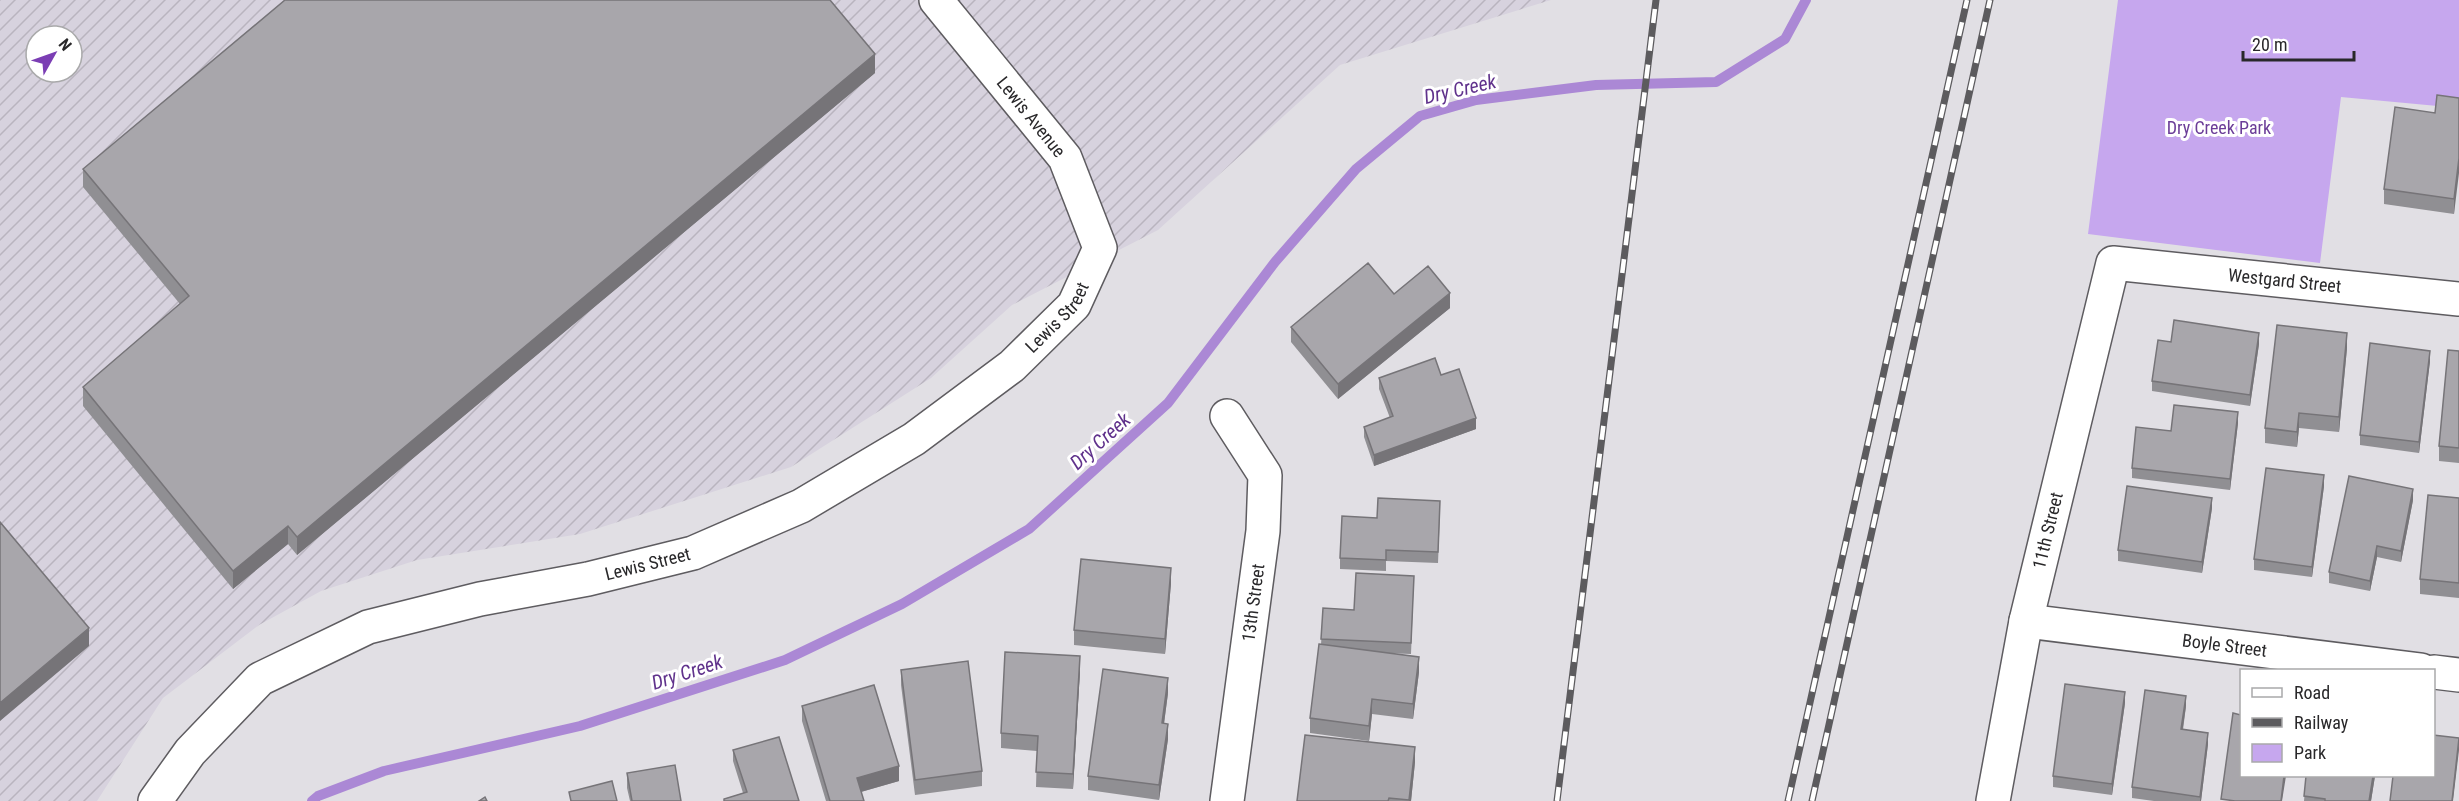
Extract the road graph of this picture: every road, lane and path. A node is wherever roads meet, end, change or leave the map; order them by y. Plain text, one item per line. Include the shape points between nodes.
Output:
1 (936, 0) edge
2 (1100, 248) joint
3 (2113, 263) joint
4 (2459, 299) edge
5 (1227, 416) dead end
6 (2026, 621) junction
7 (2413, 669) edge
8 (2435, 672) edge
9 (2459, 675) edge
10 (155, 801) edge
11 (1227, 801) edge
12 (1993, 801) edge

1 - 2 street, Lewis Avenue via 1065,158
2 - 10 street, Lewis Street via 1074,305 1012,366 914,439 801,506 693,553 368,627 260,679 190,752
3 - 4 street, Westgard Street
3 - 6 street, 11th Street
5 - 11 street, 13th Street via 1265,475 1263,531
6 - 7 street, Boyle Street
6 - 12 street, 11th Street
8 - 9 street

